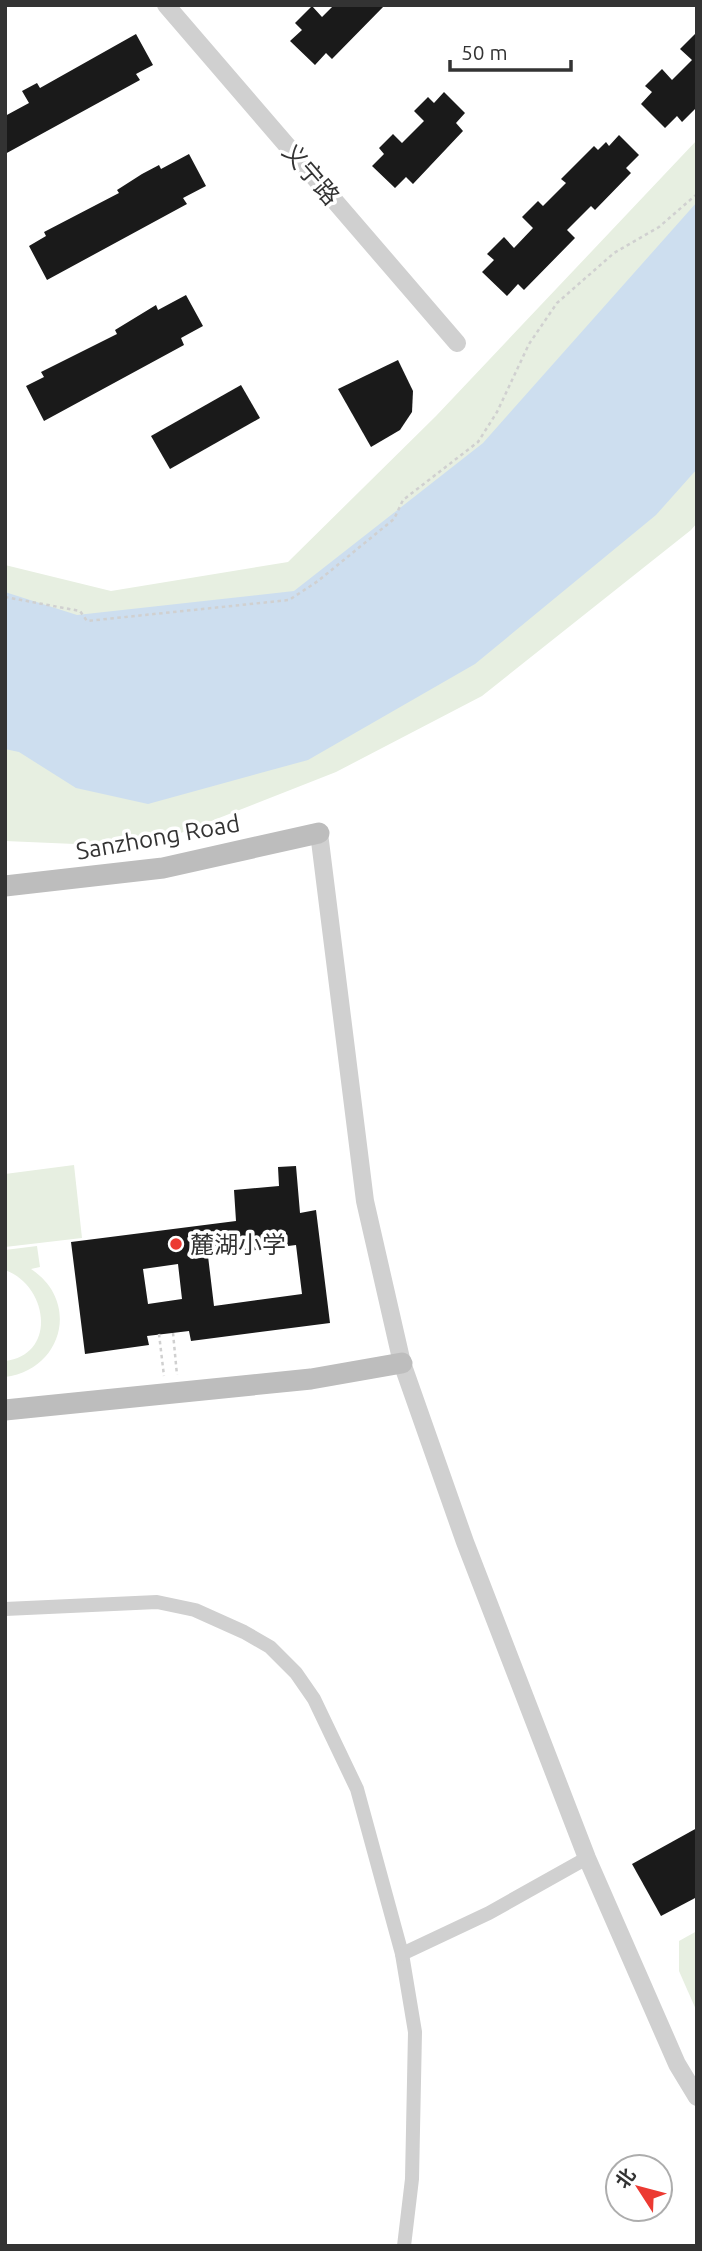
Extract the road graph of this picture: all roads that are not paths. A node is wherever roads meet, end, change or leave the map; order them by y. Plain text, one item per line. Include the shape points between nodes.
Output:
1 (166, 5) edge
2 (457, 342) dead end
3 (319, 833) joint
4 (5, 886) edge
5 (402, 1363) junction
6 (5, 1410) edge
7 (5, 1609) edge
8 (587, 1858) junction
9 (402, 1954) junction
10 (697, 2096) edge
11 (404, 2246) edge

1 - 2 street, 义宁路
3 - 4 main road, Sanzhong Road via 163,868
3 - 5 street via 365,1201
5 - 6 main road via 311,1379
5 - 8 street via 465,1542
7 - 9 street via 157,1602 195,1610 270,1647 296,1672 314,1699 357,1789
8 - 9 street
8 - 10 street via 677,2064
9 - 11 street via 415,2032 412,2179

